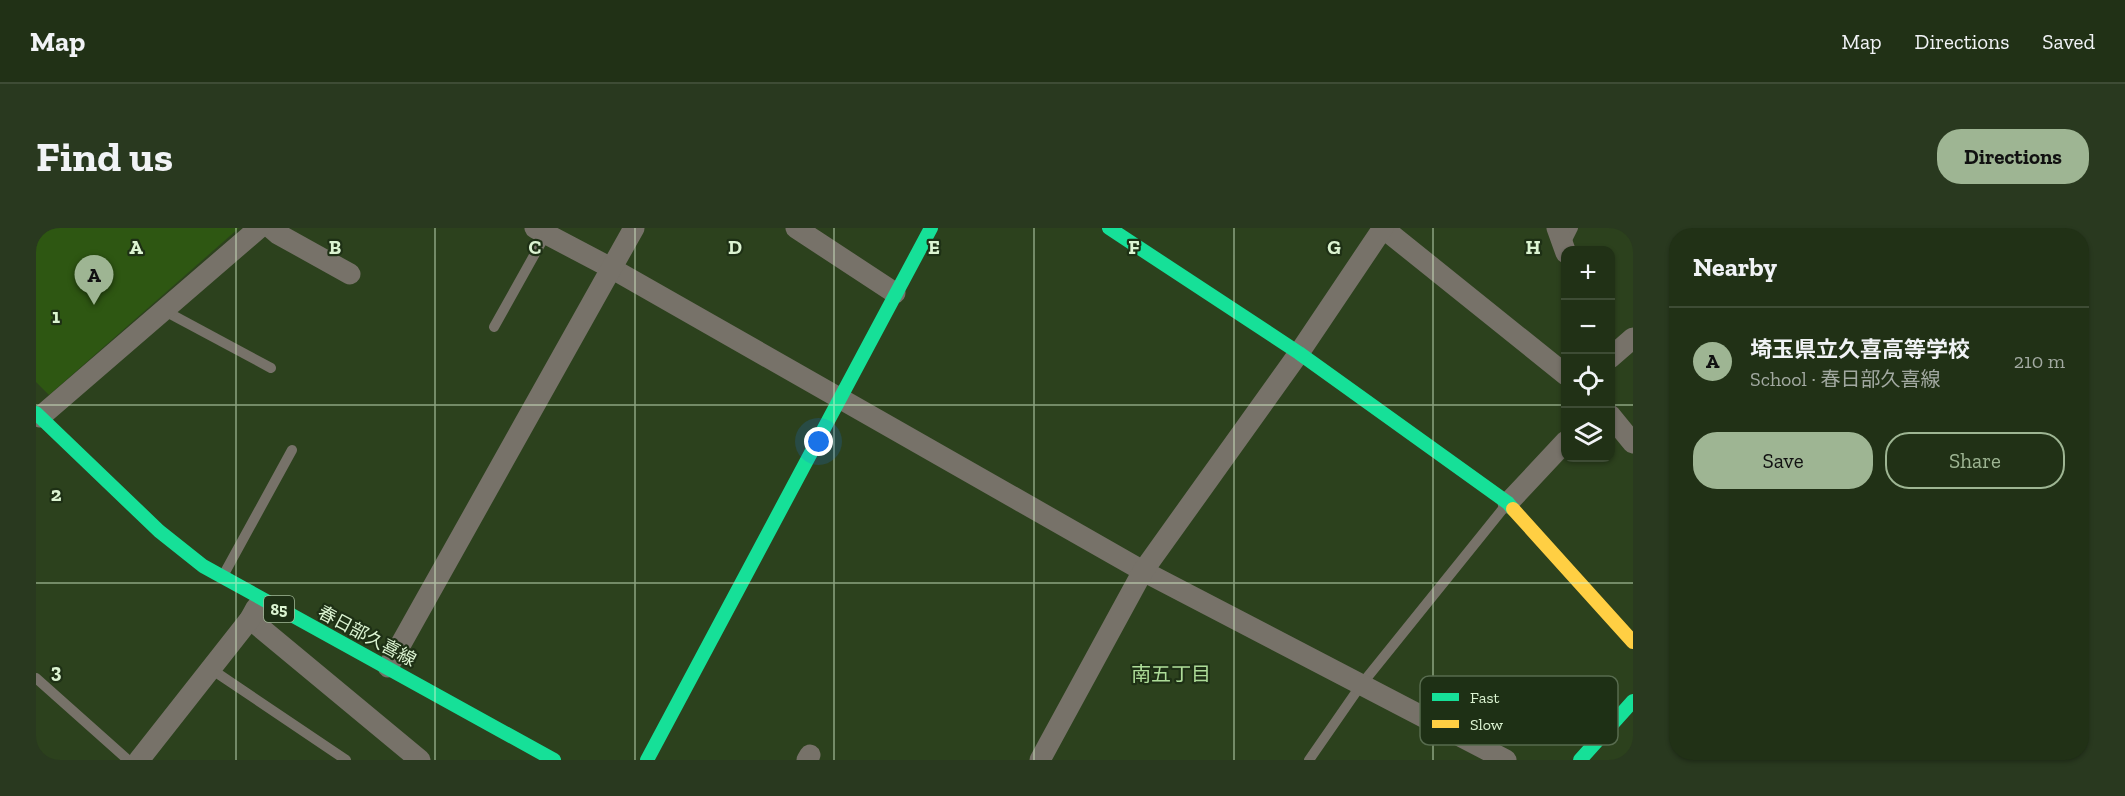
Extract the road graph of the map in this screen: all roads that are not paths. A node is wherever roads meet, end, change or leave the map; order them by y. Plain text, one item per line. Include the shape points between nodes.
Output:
1 (259, 228) edge
2 (272, 228) edge
3 (634, 228) edge
4 (796, 228) edge
5 (931, 228) edge
6 (1109, 228) edge
7 (1383, 228) edge
8 (540, 231) edge
9 (610, 268) junction
10 (350, 274) dead end
11 (895, 293) junction
12 (163, 310) junction
13 (494, 327) dead end
14 (1633, 338) edge
15 (1299, 353) junction
16 (1615, 354) edge
17 (271, 368) dead end
18 (1561, 371) edge
19 (841, 399) junction
20 (38, 415) edge
21 (1615, 420) edge
22 (1633, 443) edge
23 (1561, 446) edge
24 (292, 450) dead end
25 (1508, 503) junction
26 (1143, 571) junction
27 (222, 578) junction
28 (261, 599) junction
29 (250, 619) junction
30 (1633, 642) edge
31 (388, 667) junction
32 (211, 669) junction
33 (36, 678) edge
34 (1361, 685) junction
35 (1633, 701) edge
36 (1420, 716) edge
37 (1618, 718) edge
38 (1477, 745) edge
39 (1593, 745) edge
40 (128, 760) edge
41 (139, 760) edge
42 (346, 760) edge
43 (420, 760) edge
44 (554, 760) edge
45 (646, 760) edge
46 (1040, 760) edge
47 (1309, 760) edge
48 (1506, 760) edge
49 (1580, 760) edge

1 - 12 street
2 - 10 street
3 - 9 street
4 - 11 street
5 - 11 street
6 - 15 street
7 - 15 street
7 - 18 street
8 - 9 street
8 - 13 lane
9 - 19 street
9 - 31 street
11 - 19 street
12 - 17 lane
12 - 20 street
14 - 16 street
15 - 25 street
15 - 26 street
19 - 26 street
19 - 45 street
20 - 27 street, 春日部久喜線 / 85 via 159,531
21 - 22 street
23 - 25 street
24 - 27 lane
25 - 30 street
25 - 34 lane
26 - 34 street
26 - 46 street
27 - 28 street, 春日部久喜線 / 85
28 - 29 street
28 - 31 street, 春日部久喜線 / 85
29 - 32 street
29 - 43 street
31 - 44 street, 春日部久喜線 / 85
32 - 41 street
32 - 42 lane
33 - 40 lane
34 - 36 street
34 - 47 lane
35 - 37 street
38 - 48 street
39 - 49 street

